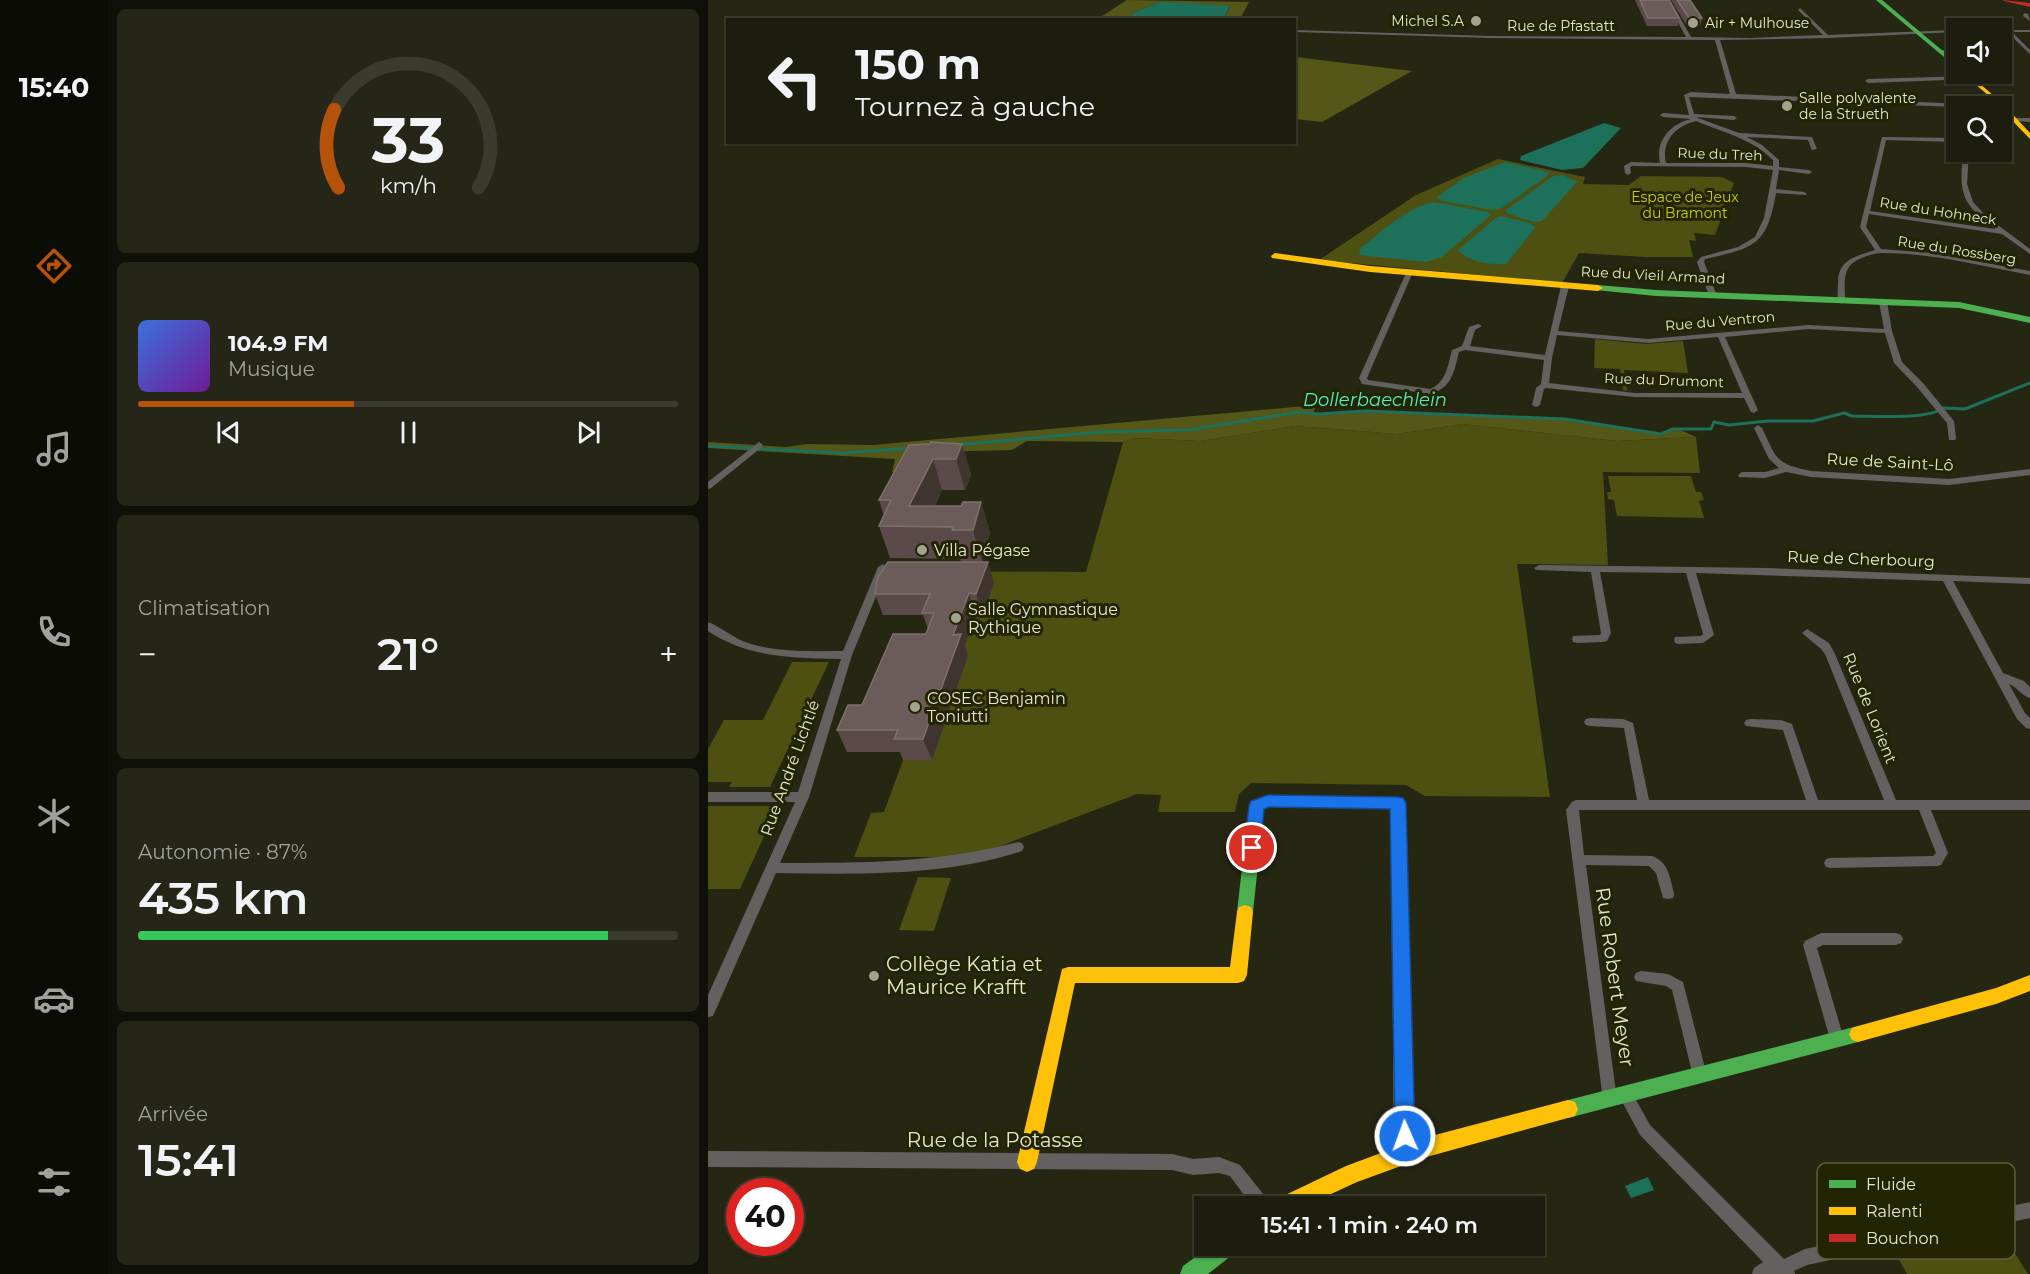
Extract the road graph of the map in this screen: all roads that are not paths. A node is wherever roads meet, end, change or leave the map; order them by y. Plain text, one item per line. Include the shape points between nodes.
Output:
1 (1668, 0) edge
2 (1879, 0) edge
3 (2006, 0) edge
4 (2027, 5) edge
5 (1800, 9) dead end
6 (2030, 20) edge
7 (1296, 31) edge
8 (1946, 31) edge
9 (2012, 31) edge
10 (2030, 31) edge
11 (1917, 32) junction
12 (2012, 35) edge
13 (1828, 37) junction
14 (1689, 38) junction
15 (1717, 39) junction
16 (1939, 51) junction
17 (1946, 51) edge
18 (2030, 53) edge
19 (1946, 57) edge
20 (1946, 77) edge
21 (1868, 81) dead end
22 (1976, 84) edge
23 (1989, 96) edge
24 (1734, 97) junction
25 (1946, 105) edge
26 (1663, 115) dead end
27 (1693, 117) junction
28 (1734, 118) dead end
29 (2014, 120) joint
30 (2030, 120) edge
31 (1736, 136) junction
32 (2030, 137) edge
33 (1946, 140) edge
34 (1814, 148) dead end
35 (1965, 162) edge
36 (1663, 165) junction
37 (1776, 168) junction
38 (1809, 172) dead end
39 (1628, 173) dead end
40 (1773, 191) junction
41 (1804, 194) dead end
42 (1866, 212) junction
43 (2006, 233) junction
44 (1879, 250) junction
45 (2030, 252) edge
46 (1275, 256) dead end
47 (1409, 272) junction
48 (2030, 273) edge
49 (1565, 286) junction
50 (1713, 296) junction
51 (1841, 299) junction
52 (1883, 302) junction
53 (2030, 320) edge
54 (1478, 326) dead end
55 (1888, 331) junction
56 (1555, 333) junction
57 (1721, 335) junction
58 (1465, 348) junction
59 (1548, 358) junction
60 (1545, 385) junction
61 (1747, 396) junction
62 (1536, 405) dead end
63 (1754, 410) dead end
64 (1758, 428) dead end
65 (1952, 438) dead end
66 (759, 446) dead end
67 (1785, 469) junction
68 (2030, 472) edge
69 (1742, 475) dead end
70 (708, 486) edge
71 (883, 567) edge
72 (1539, 568) dead end
73 (1594, 569) junction
74 (1690, 570) junction
75 (1946, 578) junction
76 (2030, 581) edge
77 (708, 626) edge
78 (1807, 633) dead end
79 (1577, 639) dead end
80 (1679, 640) dead end
81 (848, 655) junction
82 (2000, 676) junction
83 (2030, 694) edge
84 (1590, 722) dead end
85 (1750, 723) dead end
86 (2030, 725) edge
87 (708, 797) edge
88 (803, 797) junction
89 (1644, 804) junction
90 (1814, 805) junction
91 (1892, 805) junction
92 (1923, 805) junction
93 (2030, 805) edge
94 (1018, 847) dead end
95 (1578, 860) junction
96 (1830, 863) dead end
97 (772, 868) junction
98 (1668, 894) dead end
99 (1896, 939) dead end
100 (1641, 977) dead end
101 (2030, 983) edge
102 (709, 1007) edge
103 (1837, 1039) junction
104 (1700, 1076) junction
105 (1626, 1096) junction
106 (1604, 1101) junction
107 (1408, 1150) junction
108 (708, 1159) edge
109 (1027, 1162) junction
110 (1254, 1196) edge
111 (1303, 1196) edge
112 (2030, 1210) edge
113 (2015, 1213) edge
114 (1817, 1254) edge
115 (1215, 1256) edge
116 (1782, 1269) edge
117 (1191, 1274) edge
118 (1760, 1274) edge

1 - 14 street
2 - 11 main road
3 - 4 main road
4 - 6 street via 2025,16
5 - 13 street
7 - 14 street, Rue de Pfastatt
8 - 11 street, Rue de Pfastatt
9 - 10 street
11 - 13 street, Rue de Pfastatt
11 - 16 main road
12 - 18 street
13 - 15 street, Rue de Pfastatt
14 - 15 street, Rue de Pfastatt
15 - 24 street
16 - 17 street
16 - 19 main road
20 - 21 street
22 - 23 main road
24 - 25 street
24 - 27 street via 1686,96
26 - 27 street
27 - 28 street
27 - 31 street
27 - 36 street, Rue du Treh via 1670,133 1662,144
29 - 30 street
29 - 32 main road
31 - 34 street via 1810,138
31 - 37 street via 1769,152 1776,160
33 - 42 street via 1884,138
35 - 43 street via 1966,196
36 - 37 street, Rue du Treh
36 - 39 street, Rue du Treh via 1631,164 1627,166
37 - 38 street, Rue du Treh
37 - 40 street
40 - 41 street
40 - 50 street via 1768,224 1756,241 1702,258 1700,262
42 - 43 street, Rue du Hohneck
42 - 44 street via 1865,233
43 - 45 street
44 - 48 street, Rue du Rossberg
44 - 51 street, Rue du Rossberg via 1846,266
46 - 47 main road, Rue du Vieil Armand
47 - 49 main road, Rue du Vieil Armand
47 - 58 street via 1363,378 1365,382 1438,391 1444,387 1456,350
49 - 50 main road, Rue du Vieil Armand
49 - 56 street
50 - 51 main road, Rue du Vieil Armand
51 - 52 main road, Rue du Vieil Armand
52 - 53 main road, Rue du Vieil Armand via 1959,305
52 - 55 street
54 - 58 street via 1472,329
55 - 57 street, Rue du Ventron via 1808,327
55 - 65 street via 1898,363 1951,423
56 - 57 street, Rue du Ventron via 1638,341
56 - 59 street
57 - 61 street, Rue du Drumont
58 - 59 street
59 - 60 street
60 - 61 street, Rue du Drumont via 1635,395
60 - 62 street via 1540,388
61 - 63 street, Rue du Drumont
64 - 67 street via 1773,459
66 - 70 street
67 - 68 street, Rue de Saint-Lô via 1949,482
67 - 69 street, Rue de Saint-Lô via 1765,475
71 - 81 street, Rue André Lichtlé
72 - 73 street, Rue de Cherbourg
73 - 74 street, Rue de Cherbourg
73 - 79 street via 1606,633 1603,638
74 - 75 street, Rue de Cherbourg
74 - 80 street via 1709,635
75 - 76 street, Rue de Cherbourg
75 - 82 street
77 - 81 street via 738,645 758,651
78 - 91 street, Rue de Lorient via 1830,654
81 - 88 street, Rue André Lichtlé
82 - 83 street via 2020,684
82 - 86 street
84 - 89 street via 1629,726
85 - 90 street via 1781,724 1790,730
87 - 88 street
88 - 97 street, Rue André Lichtlé
89 - 90 street
89 - 95 street, Rue Robert Meyer via 1573,807
90 - 91 street
91 - 92 street
92 - 93 street
92 - 96 street via 1942,853 1937,861
94 - 97 street via 985,857 901,868
95 - 98 street via 1652,861 1662,870
95 - 106 street, Rue Robert Meyer
97 - 102 street, Rue André Lichtlé
99 - 103 street via 1821,939 1810,945
100 - 104 street via 1668,980 1678,986
101 - 103 main road via 1996,996
103 - 104 main road
104 - 105 main road
105 - 106 main road
105 - 116 street via 1645,1130
106 - 107 main road
107 - 109 main road via 1404,1131 1398,803 1268,801 1257,806 1238,975 1068,975
107 - 111 main road via 1341,1176
108 - 109 street, Rue de la Potasse
109 - 110 street, Rue de la Potasse via 1219,1165 1235,1170
112 - 113 street
114 - 116 street
115 - 117 main road
116 - 118 street

